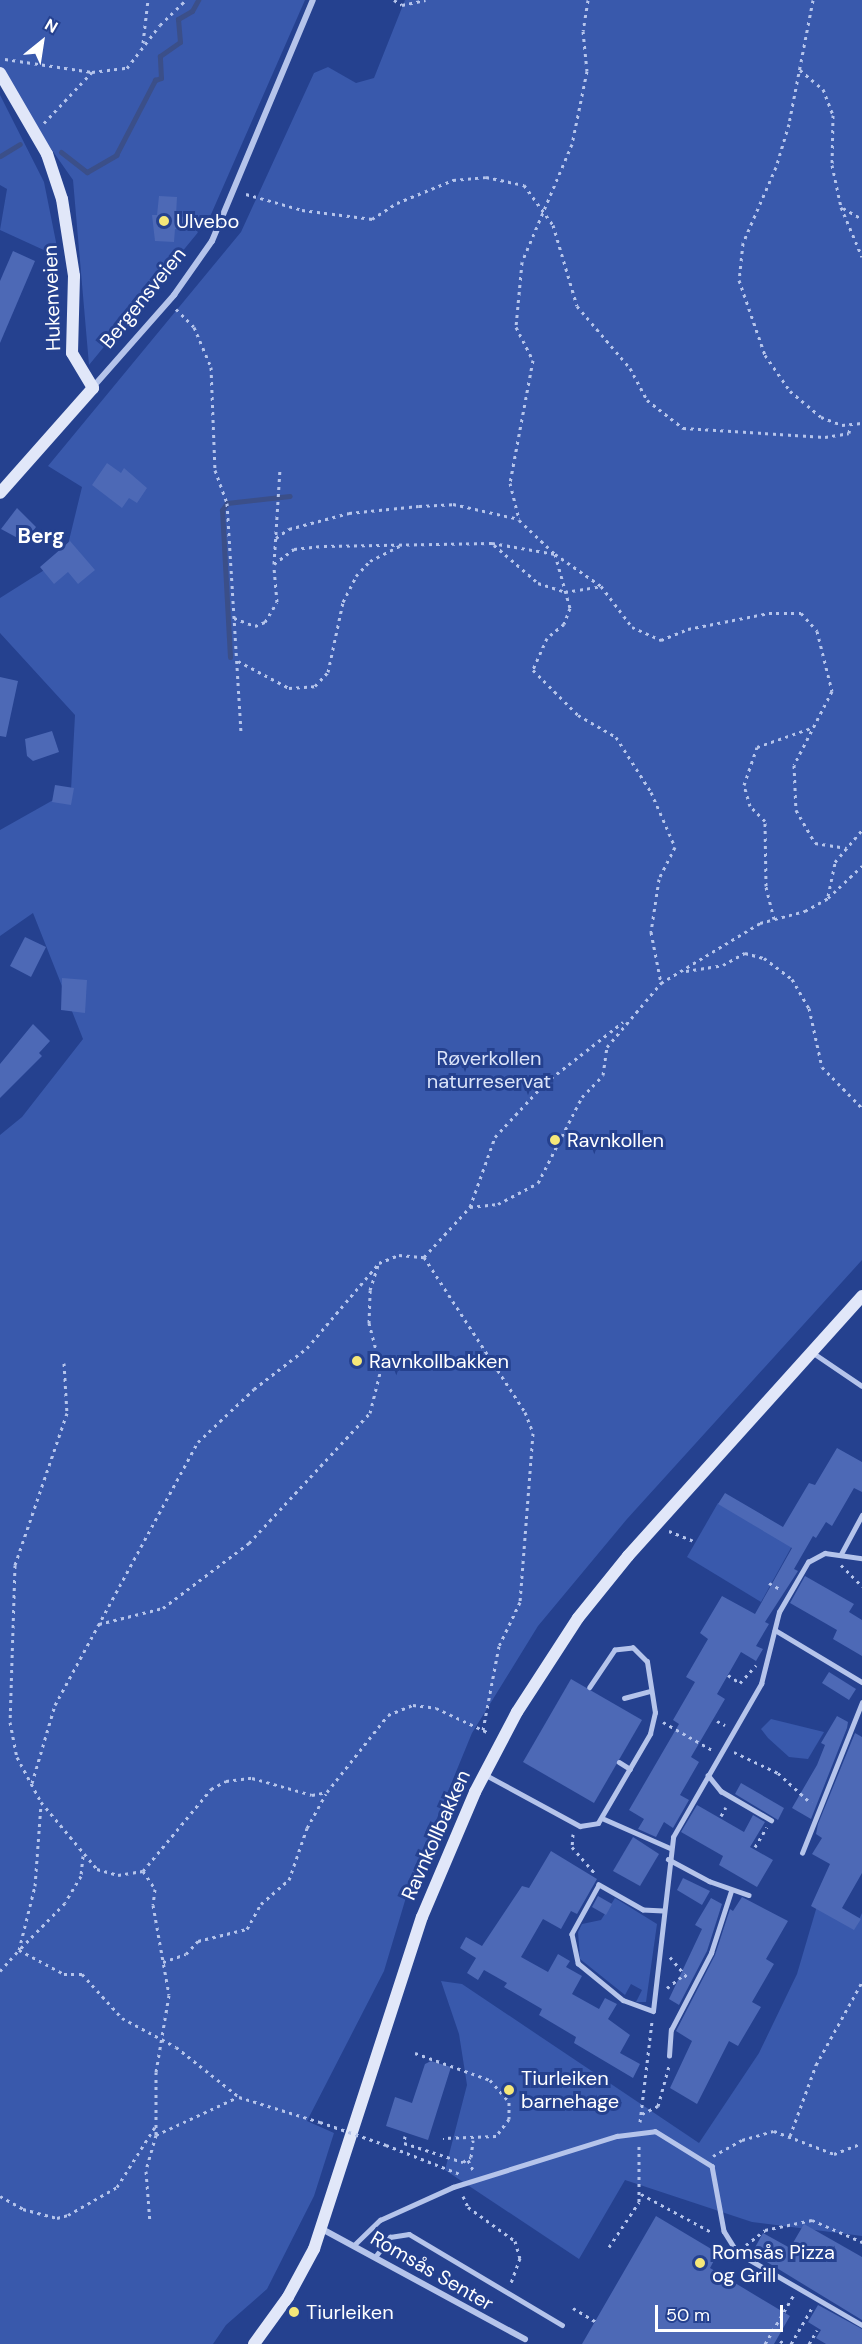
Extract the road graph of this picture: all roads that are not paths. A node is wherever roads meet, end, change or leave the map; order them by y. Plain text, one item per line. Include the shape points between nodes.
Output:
1 (313, 0) edge
2 (0, 73) edge
3 (93, 388) junction
4 (0, 493) edge
5 (862, 1296) edge
6 (812, 1352) junction
7 (862, 1386) edge
8 (862, 1515) edge
9 (841, 1554) junction
10 (862, 1558) edge
11 (775, 1630) junction
12 (862, 1682) edge
13 (590, 1687) dead end
14 (651, 1691) junction
15 (624, 1698) dead end
16 (862, 1701) edge
17 (619, 1762) dead end
18 (630, 1768) junction
19 (483, 1774) junction
20 (708, 1775) junction
21 (602, 1818) junction
22 (771, 1820) road end
23 (670, 1848) junction
24 (802, 1853) dead end
25 (668, 1859) junction
26 (731, 1890) junction
27 (749, 1896) dead end
28 (663, 1911) junction
29 (669, 2056) road end
30 (322, 2229) junction
31 (354, 2245) junction
32 (375, 2257) junction
33 (562, 2325) dead end
34 (862, 2325) edge
35 (525, 2339) dead end
36 (254, 2344) edge

1 - 3 street, Bergensveien via 212,241 174,295
2 - 3 street, Hukenveien via 36,132 62,199 72,249 72,353
3 - 4 street, Bergensveien
5 - 6 street, Ravnkollbakken
6 - 7 lane
6 - 19 street, Ravnkollbakken via 654,1525 561,1642
8 - 9 lane
9 - 10 lane
9 - 11 lane via 812,1558 779,1612
11 - 12 lane
11 - 20 lane via 767,1667
13 - 14 lane via 611,1653 628,1646 644,1657
14 - 15 lane
14 - 18 lane via 655,1719
16 - 24 lane
17 - 18 lane
18 - 21 lane
19 - 21 lane via 575,1824 591,1827
19 - 30 street, Ravnkollbakken via 422,1917
20 - 22 lane via 721,1791
20 - 23 lane
21 - 23 lane
23 - 25 lane
25 - 26 lane
25 - 28 lane
26 - 27 lane
26 - 29 lane via 695,1986 671,2030
28 - 28 lane via 660,1944 653,2011 623,2000 585,1971 573,1952 574,1927 598,1885 643,1910
30 - 31 street, Romsås Senter
30 - 36 street, Ravnkollbakken via 288,2297
31 - 32 street, Romsås Senter
31 - 34 lane via 393,2213 466,2182 639,2131 663,2134 707,2161 716,2174 726,2237 738,2253
32 - 33 lane via 390,2238 409,2234
32 - 35 street, Romsås Senter via 492,2325

